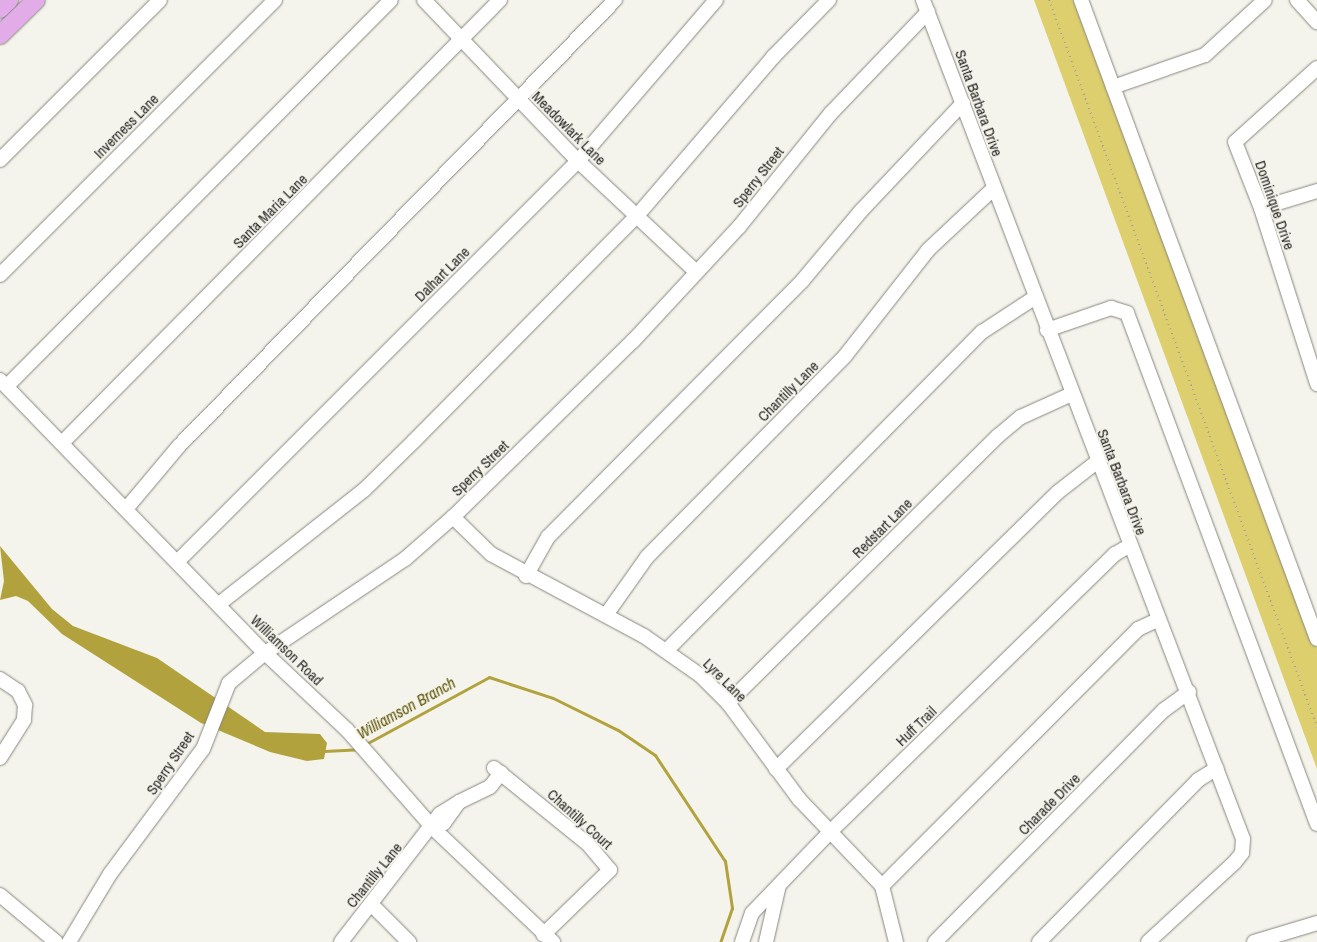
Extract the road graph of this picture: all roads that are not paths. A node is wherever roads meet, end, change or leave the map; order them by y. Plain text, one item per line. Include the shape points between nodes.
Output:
1 (9, 0) edge
2 (36, 0) edge
3 (160, 0) edge
4 (275, 0) edge
5 (390, 0) edge
6 (424, 0) edge
7 (500, 0) edge
8 (615, 0) edge
9 (716, 0) edge
10 (829, 0) edge
11 (1081, 0) edge
12 (1265, 0) edge
13 (1297, 0) edge
14 (926, 6) edge
15 (0, 9) edge
16 (1317, 22) edge
17 (0, 36) edge
18 (462, 42) junction
19 (1317, 68) edge
20 (1113, 87) junction
21 (520, 101) junction
22 (963, 103) junction
23 (0, 160) edge
24 (578, 161) junction
25 (993, 189) junction
26 (1317, 191) edge
27 (1261, 208) junction
28 (636, 217) junction
29 (696, 272) junction
30 (0, 275) edge
31 (1034, 298) junction
32 (1047, 330) junction
33 (3, 383) edge
34 (1317, 384) edge
35 (1072, 394) junction
36 (62, 443) junction
37 (1098, 461) junction
38 (127, 508) junction
39 (453, 517) junction
40 (1129, 546) junction
41 (178, 561) junction
42 (526, 576) junction
43 (219, 604) junction
44 (606, 615) junction
45 (1159, 619) junction
46 (1317, 639) edge
47 (667, 650) junction
48 (265, 653) junction
49 (0, 679) edge
50 (1188, 692) junction
51 (728, 703) junction
52 (0, 758) edge
53 (1217, 768) junction
54 (776, 769) junction
55 (1317, 824) edge
56 (433, 828) junction
57 (831, 831) junction
58 (780, 884) junction
59 (882, 886) junction
60 (3, 902) edge
61 (372, 904) junction
62 (1317, 923) edge
63 (548, 938) edge
64 (56, 942) edge
65 (69, 942) edge
66 (341, 942) edge
67 (410, 942) edge
68 (742, 942) edge
69 (766, 942) edge
70 (896, 942) edge
71 (935, 942) edge
72 (1039, 942) edge
73 (1148, 942) edge
74 (1254, 942) edge

1 - 15 main road
2 - 17 main road
3 - 23 street
4 - 30 street, Inverness Lane
5 - 33 street
6 - 18 street, Meadowlark Lane
7 - 18 street, Santa Maria Lane
8 - 21 street
9 - 24 street, Dalhart Lane
10 - 28 street via 773,57
11 - 20 street
12 - 20 street via 1205,55
13 - 16 street
14 - 22 street, Santa Barbara Drive
14 - 29 street, Sperry Street via 831,112 739,227
18 - 21 street, Meadowlark Lane
18 - 36 street, Santa Maria Lane
19 - 27 street, Dominique Drive via 1235,142
20 - 46 street
21 - 24 street, Meadowlark Lane
21 - 38 street via 178,446
22 - 25 street, Santa Barbara Drive
22 - 42 street via 860,212 803,280 548,537
24 - 28 street, Meadowlark Lane
24 - 41 street, Dalhart Lane
25 - 31 street, Santa Barbara Drive
25 - 44 street, Chantilly Lane via 928,250 845,356 647,557
26 - 27 street
27 - 34 street, Dominique Drive
28 - 29 street, Meadowlark Lane
28 - 43 street via 364,490
29 - 39 street, Sperry Street via 633,341
31 - 32 street, Santa Barbara Drive
31 - 47 street via 982,332
32 - 35 street, Santa Barbara Drive
32 - 55 street via 1111,308 1127,313
33 - 36 street, Williamson Road
35 - 37 street, Santa Barbara Drive
35 - 51 street, Redstart Lane via 1021,417 998,436
36 - 38 street, Williamson Road
37 - 40 street, Santa Barbara Drive
37 - 54 street via 1058,492
38 - 41 street, Williamson Road
39 - 42 street, Lyre Lane via 477,543
39 - 48 street, Sperry Street via 405,559
40 - 45 street, Santa Barbara Drive
40 - 57 street, Huff Trail via 1115,554
41 - 43 street, Williamson Road
42 - 44 street, Lyre Lane
43 - 48 street, Williamson Road
44 - 47 street, Lyre Lane
45 - 50 street, Santa Barbara Drive
45 - 59 street via 1138,629
47 - 51 street, Lyre Lane
48 - 56 street, Williamson Road via 347,730
48 - 65 street, Sperry Street via 221,694 209,735 196,760 110,874
49 - 52 street via 18,691 25,705 24,720
50 - 53 street, Santa Barbara Drive
50 - 71 street, Charade Drive via 1164,710
51 - 54 street, Lyre Lane
53 - 72 street via 1198,780
53 - 73 street, Santa Barbara Drive via 1241,833 1242,853
54 - 57 street, Lyre Lane
56 - 61 street, Chantilly Lane
56 - 63 street, Williamson Road
56 - 63 street, Chantilly Court via 444,823 459,802 490,787 497,770 588,844 610,870
57 - 58 street, Huff Trail
57 - 59 street, Lyre Lane
58 - 68 street, Huff Trail via 752,913
58 - 69 street
59 - 70 street, Lyre Lane
60 - 64 street
61 - 66 street, Chantilly Lane
61 - 67 street
62 - 74 street

